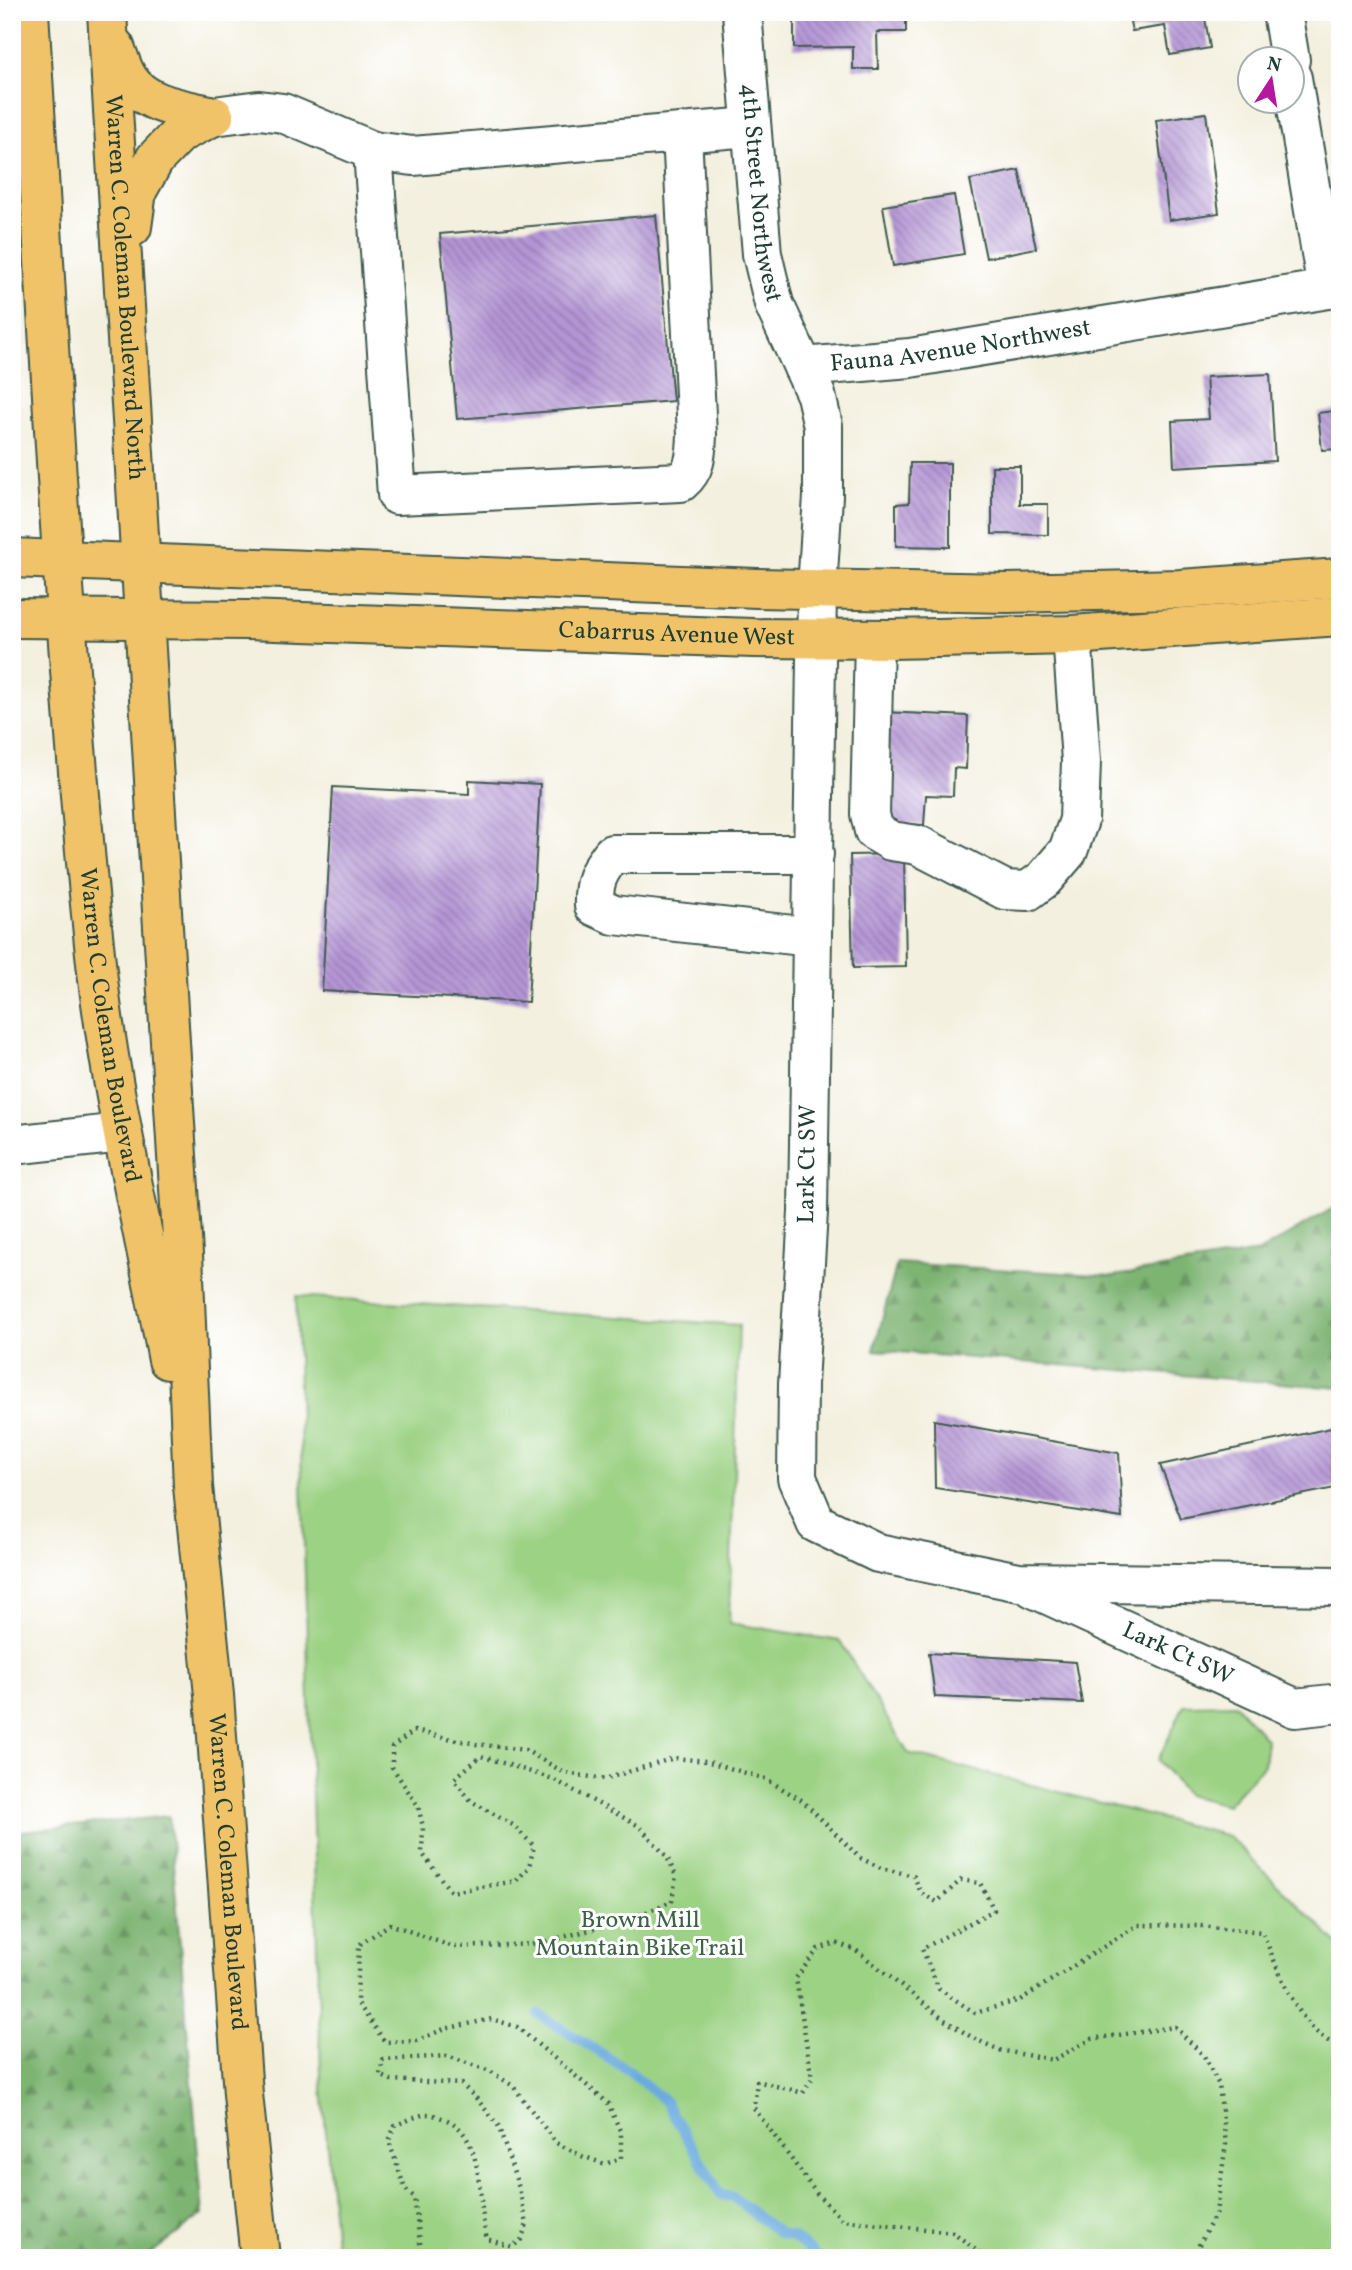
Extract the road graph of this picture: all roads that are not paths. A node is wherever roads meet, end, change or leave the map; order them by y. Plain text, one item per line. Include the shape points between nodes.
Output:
1 (29, 12) edge
2 (742, 12) edge
3 (1282, 12) edge
4 (108, 21) edge
5 (1288, 46) edge
6 (23, 89) edge
7 (214, 116) junction
8 (1300, 116) edge
9 (750, 127) junction
10 (682, 133) junction
11 (373, 151) junction
12 (125, 288) junction
13 (1334, 288) edge
14 (803, 367) junction
15 (12, 558) edge
16 (62, 560) junction
17 (142, 565) junction
18 (1340, 578) edge
19 (817, 589) junction
20 (1340, 615) edge
21 (12, 618) edge
22 (67, 618) junction
23 (145, 619) junction
24 (1073, 635) junction
25 (817, 639) junction
26 (874, 639) junction
27 (814, 854) junction
28 (811, 937) junction
29 (122, 1133) junction
30 (12, 1145) edge
31 (192, 1486) junction
32 (1018, 1581) junction
33 (1340, 1586) edge
34 (1340, 1703) edge
35 (260, 2258) edge

1 - 6 main road
2 - 9 street, 4th Street Northwest
3 - 5 street
4 - 7 main road via 128,78 142,93 162,104
4 - 12 main road, Warren C. Coleman Boulevard North
6 - 16 main road
7 - 11 street via 259,110 283,113
7 - 12 main road via 180,133 155,159 137,191
8 - 13 street
9 - 10 street
9 - 14 street, 4th Street Northwest via 758,231 767,280
10 - 11 street via 413,156
10 - 11 street via 697,435 691,473 681,482 397,495
12 - 17 main road, Warren C. Coleman Boulevard North
13 - 14 street, Fauna Avenue Northwest via 910,358
14 - 19 street, Fauna Avenue Northwest via 823,426
15 - 16 main road, Cabarrus Avenue West
16 - 17 main road, Cabarrus Avenue West
16 - 22 main road, Warren C. Coleman Boulevard
17 - 19 main road, Cabarrus Avenue West
17 - 23 main road, Warren C. Coleman Boulevard
18 - 19 main road, Cabarrus Avenue West via 1092,592
19 - 25 street, Lark Ct SW
20 - 24 main road, Cabarrus Avenue West
21 - 22 main road, Cabarrus Avenue West
22 - 23 main road, Cabarrus Avenue West
22 - 29 main road, Warren C. Coleman Boulevard via 94,947
23 - 25 main road, Cabarrus Avenue West
23 - 31 main road, Warren C. Coleman Boulevard via 183,1254
24 - 26 main road, Cabarrus Avenue West
24 - 26 street via 1081,761 1079,820 1068,851 1028,891 1005,890 918,845 891,841 874,831 870,814
25 - 26 main road, Cabarrus Avenue West
25 - 27 street, Lark Ct SW
27 - 28 street, Lark Ct SW
27 - 28 street via 612,854 598,872 593,891 594,906 614,915
28 - 32 street, Lark Ct SW via 808,1212 797,1478 816,1523 878,1553
29 - 30 street
29 - 31 main road, Warren C. Coleman Boulevard
31 - 35 main road, Warren C. Coleman Boulevard via 214,1695 243,2094
32 - 33 street, Lark Ct SW
32 - 34 street, Lark Ct SW via 1295,1708

